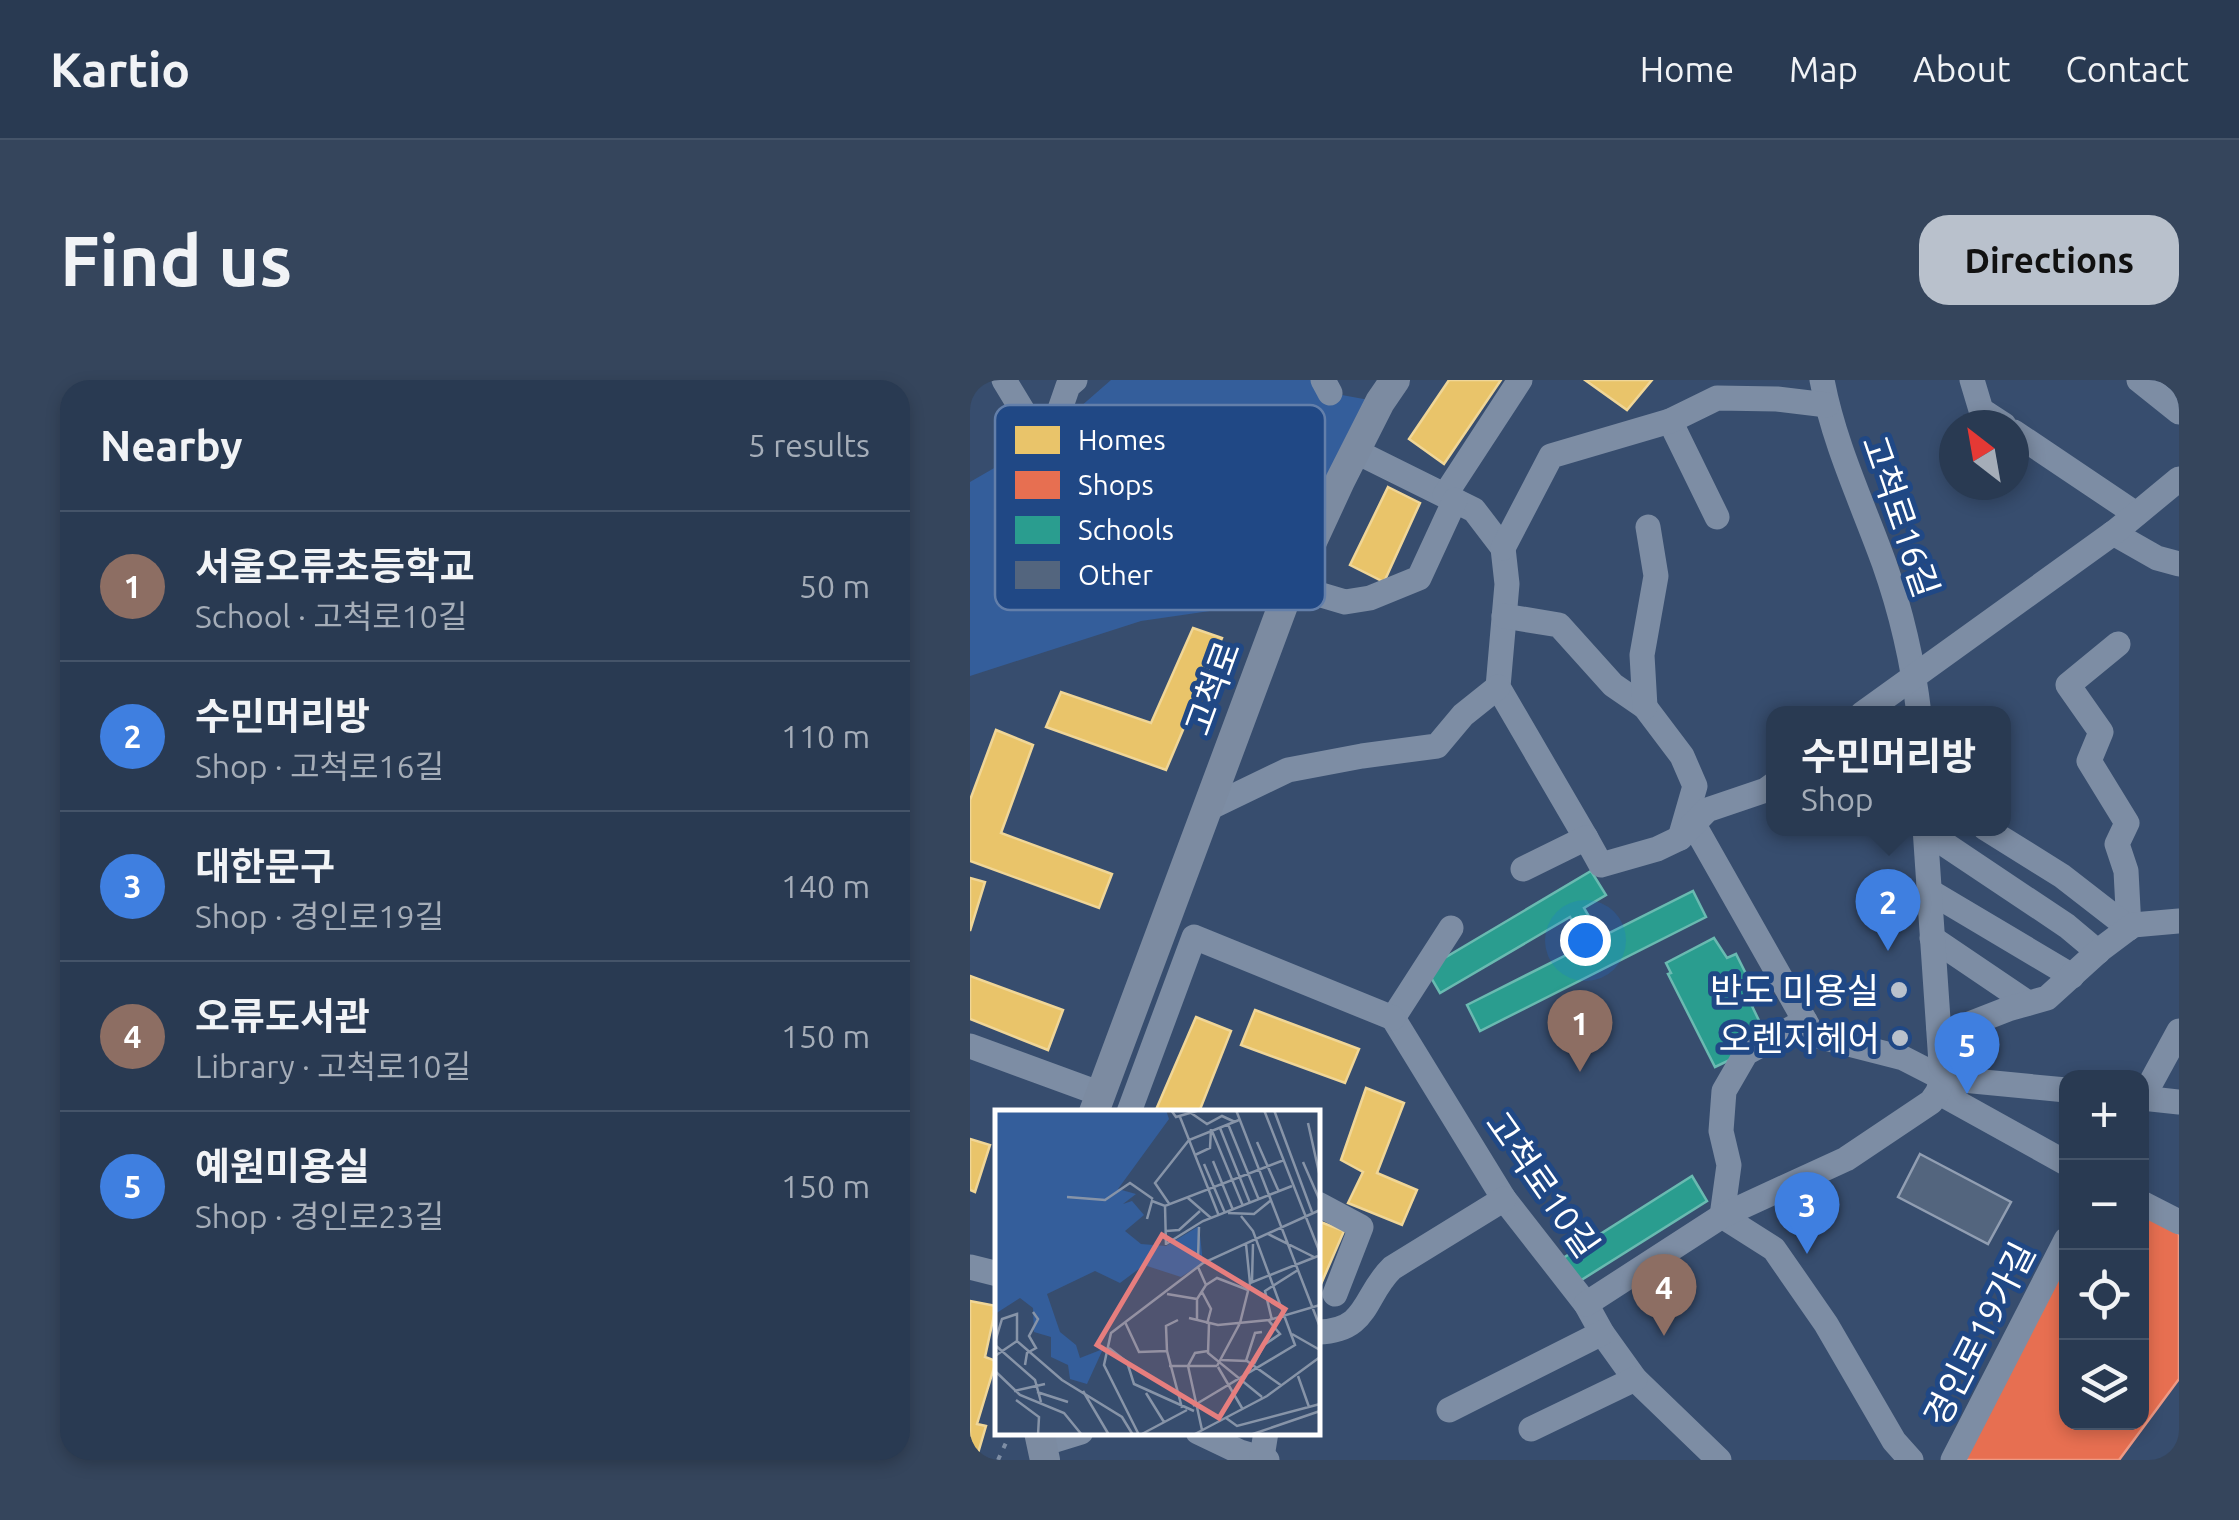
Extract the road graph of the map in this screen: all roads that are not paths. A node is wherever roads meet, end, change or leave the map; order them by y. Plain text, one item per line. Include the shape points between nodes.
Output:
1 (1004, 380) edge
2 (1075, 380) edge
3 (1396, 380) edge
4 (1520, 380) edge
5 (1972, 380) edge
6 (2139, 380) edge
7 (1825, 392) edge
8 (1019, 405) edge
9 (1061, 405) edge
10 (1981, 410) edge
11 (2179, 412) edge
12 (1670, 422) junction
13 (2029, 442) edge
14 (1356, 451) junction
15 (2179, 479) edge
16 (1450, 498) junction
17 (2136, 514) junction
18 (1325, 516) edge
19 (1717, 517) dead end
20 (1648, 527) dead end
21 (2113, 532) junction
22 (1503, 548) junction
23 (2179, 564) edge
24 (1325, 596) edge
25 (1283, 610) edge
26 (1504, 616) junction
27 (2118, 644) dead end
28 (1915, 676) junction
29 (1498, 687) junction
30 (1873, 706) edge
31 (1919, 706) edge
32 (1646, 707) junction
33 (1766, 790) edge
34 (1207, 808) junction
35 (1687, 831) junction
36 (1925, 836) edge
37 (1934, 836) edge
38 (1998, 836) edge
39 (1586, 838) junction
40 (1523, 869) dead end
41 (1929, 892) junction
42 (2179, 921) edge
43 (1451, 928) dead end
44 (2129, 928) junction
45 (1932, 938) junction
46 (2098, 952) junction
47 (2072, 976) junction
48 (2028, 1003) junction
49 (1393, 1018) junction
50 (1805, 1020) junction
51 (1938, 1029) junction
52 (2179, 1030) edge
53 (970, 1046) edge
54 (1940, 1085) junction
55 (2149, 1085) edge
56 (2059, 1090) edge
57 (2149, 1099) edge
58 (2179, 1102) edge
59 (1098, 1103) edge
60 (1130, 1110) edge
61 (2060, 1160) edge
62 (1504, 1199) junction
63 (1320, 1205) edge
64 (2149, 1207) edge
65 (1722, 1216) junction
66 (2179, 1222) edge
67 (2061, 1250) edge
68 (970, 1267) edge
69 (995, 1273) edge
70 (1336, 1294) dead end
71 (1586, 1304) junction
72 (1320, 1332) edge
73 (1602, 1333) junction
74 (1636, 1379) junction
75 (1449, 1410) dead end
76 (1531, 1428) dead end
77 (1073, 1435) edge
78 (1204, 1435) edge
79 (1042, 1446) edge
80 (1265, 1450) edge
81 (1719, 1460) edge
82 (1911, 1460) edge
83 (1953, 1460) edge

1 - 8 street
2 - 9 street
3 - 14 main road, 고척로
4 - 16 street
5 - 10 street
6 - 11 street
7 - 12 street via 1717,398
7 - 28 street, 고척로16길
12 - 19 street
12 - 22 street via 1551,456
13 - 17 street
14 - 16 street
14 - 18 main road, 고척로
15 - 17 street
16 - 22 street via 1474,510
16 - 24 street via 1419,578 1370,598 1345,602
17 - 21 street
20 - 32 street via 1656,576 1642,655
21 - 23 street
21 - 28 street
22 - 26 street
25 - 34 main road, 고척로
26 - 29 street
26 - 32 street via 1559,626 1613,685
27 - 44 street via 2068,686 2102,732 2089,761 2127,823 2118,844
28 - 30 street
28 - 31 street, 고척로16길
29 - 34 street via 1436,746 1288,770
29 - 39 street
32 - 35 street via 1695,786
33 - 35 street via 1707,810
34 - 59 main road, 고척로
35 - 39 street via 1657,849 1601,865
35 - 50 street
36 - 41 street
37 - 46 street
38 - 44 street
39 - 40 street
41 - 45 street
41 - 47 street
42 - 44 street
43 - 49 street
44 - 46 street
45 - 48 street
45 - 51 street
46 - 47 street
47 - 48 street via 2047,998
48 - 51 street via 1954,1030
49 - 60 street via 1194,938
49 - 62 street, 고척로10길
50 - 54 street via 1813,1035 1903,1058
50 - 65 street via 1746,1053 1724,1092 1721,1130 1730,1164
51 - 54 street
52 - 55 street
53 - 59 street
54 - 56 street
54 - 61 street
54 - 65 street via 1931,1102 1846,1159
57 - 58 street
62 - 71 street, 고척로10길
62 - 72 street via 1392,1268 1349,1325
63 - 70 street via 1361,1227
64 - 66 street
65 - 71 street
65 - 82 street via 1774,1250
67 - 83 street, 경인로19가길
68 - 69 street
71 - 73 street, 고척로10길
73 - 74 street, 고척로10길
73 - 75 street
74 - 76 street
74 - 81 street, 고척로10길
77 - 79 street
78 - 80 street via 1240,1452

